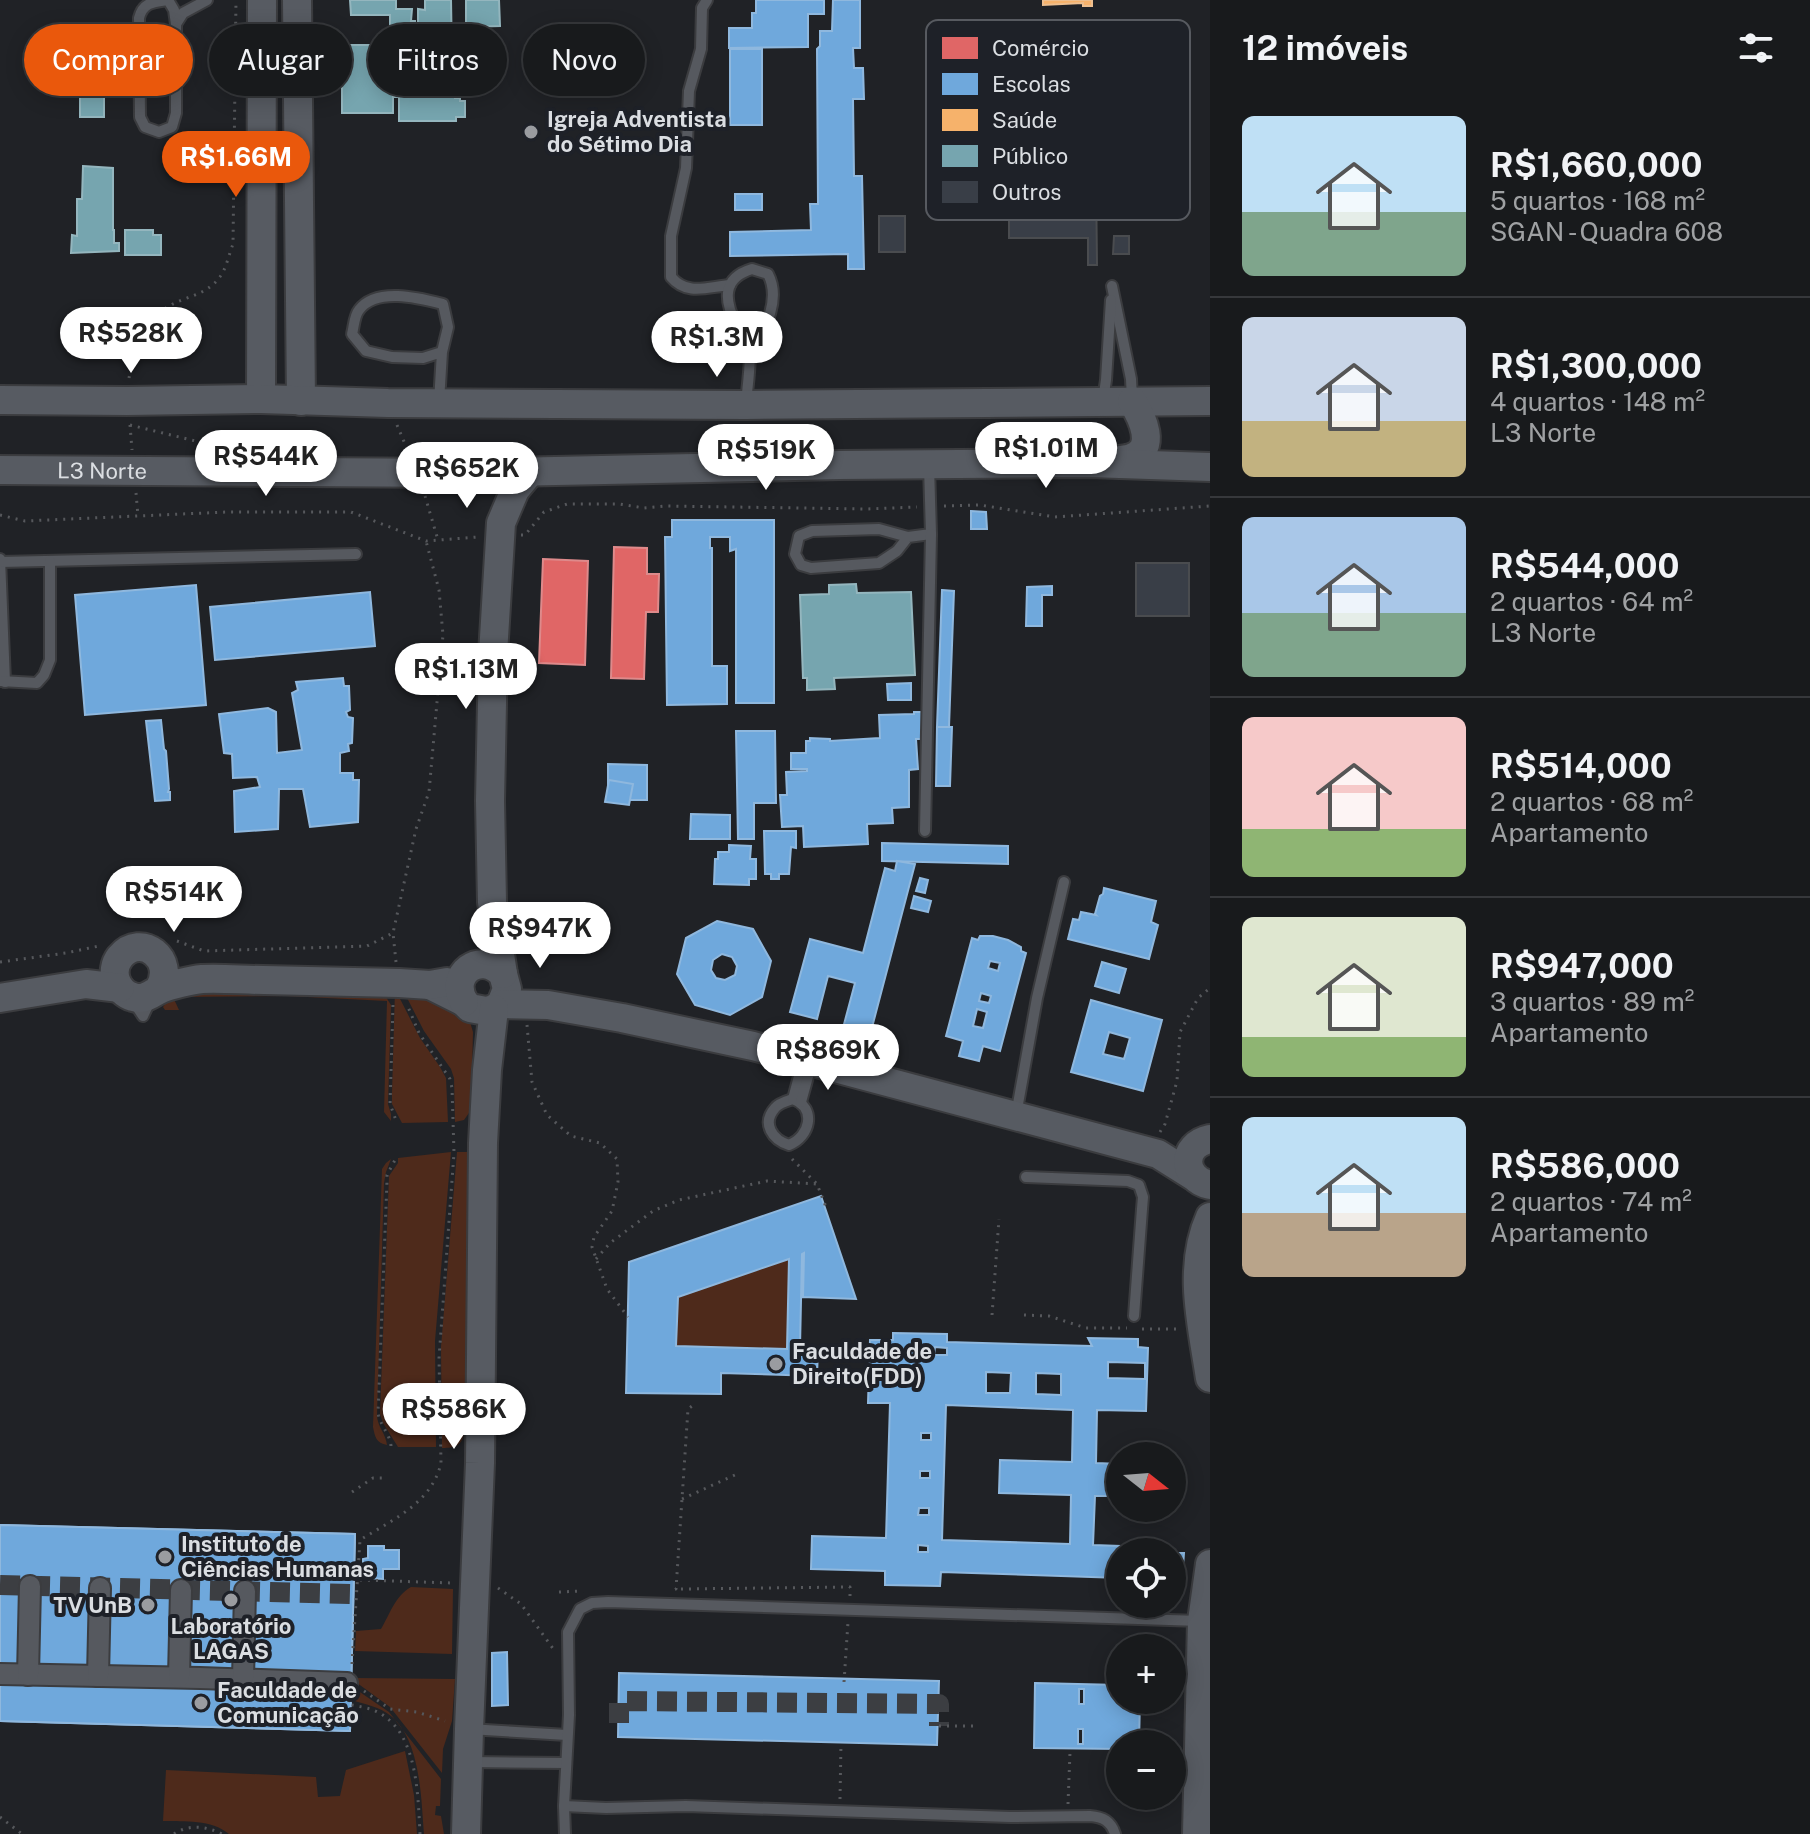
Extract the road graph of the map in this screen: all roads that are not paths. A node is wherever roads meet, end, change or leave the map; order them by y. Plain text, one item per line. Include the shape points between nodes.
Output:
1 (168, 0) edge
2 (207, 0) edge
3 (261, 0) edge
4 (297, 0) edge
5 (707, 0) edge
6 (139, 24) edge
7 (176, 24) joint
8 (140, 96) edge
9 (176, 96) edge
10 (730, 285) junction
11 (749, 347) junction
12 (442, 352) junction
13 (261, 399) junction
14 (0, 400) edge
15 (301, 401) junction
16 (1102, 401) junction
17 (1132, 401) junction
18 (1210, 401) edge
19 (438, 404) junction
20 (746, 405) junction
21 (1090, 463) junction
22 (929, 464) junction
23 (1210, 467) edge
24 (0, 470) edge
25 (531, 471) junction
26 (466, 473) junction
27 (500, 530) junction
28 (931, 534) junction
29 (908, 537) junction
30 (356, 554) dead end
31 (0, 561) edge
32 (50, 561) junction
33 (3, 681) edge
34 (925, 831) dead end
35 (1064, 882) dead end
36 (496, 993) junction
37 (0, 998) edge
38 (808, 1060) junction
39 (797, 1101) dead end
40 (1015, 1116) junction
41 (1202, 1143) edge
42 (1153, 1153) junction
43 (1026, 1177) dead end
44 (1200, 1181) edge
45 (1209, 1220) edge
46 (1134, 1316) dead end
47 (1210, 1378) edge
48 (1210, 1564) edge
49 (30, 1586) dead end
50 (100, 1588) dead end
51 (181, 1590) dead end
52 (245, 1591) dead end
53 (1202, 1621) junction
54 (0, 1674) edge
55 (28, 1675) junction
56 (98, 1676) junction
57 (179, 1677) junction
58 (243, 1679) junction
59 (349, 1682) road end
60 (469, 1729) junction
61 (567, 1735) junction
62 (469, 1762) junction
63 (566, 1763) junction
64 (564, 1806) junction
65 (466, 1834) edge
66 (565, 1834) edge
67 (1115, 1834) edge
68 (1197, 1834) edge

1 - 6 lane via 149,3
1 - 7 lane
2 - 7 lane via 183,13
3 - 13 street
4 - 15 street
5 - 10 lane via 689,91 686,168 671,236 671,277 690,290
8 - 9 lane via 145,127 159,132 172,127
10 - 11 lane via 729,309
10 - 11 lane via 752,269 768,274 772,283 768,317
11 - 20 lane
12 - 12 lane via 448,327 443,304 414,297 374,297 357,311 352,334 366,351 423,358
12 - 19 lane
13 - 14 street via 129,413
13 - 15 street
15 - 19 street
16 - 17 street
16 - 17 lane via 1112,286
16 - 20 street
17 - 18 street
17 - 21 street via 1146,431 1139,453
19 - 20 street
21 - 22 street, L3 Norte
21 - 23 street, L3 Norte
22 - 25 street, L3 Norte
22 - 28 lane
24 - 26 street, L3 Norte
25 - 26 street, L3 Norte
25 - 27 street via 515,490
26 - 27 street via 493,502
27 - 36 street via 490,801
28 - 29 lane
28 - 34 lane
29 - 29 lane via 879,563 811,568 801,565 795,554 799,536 812,531 879,529
30 - 32 lane
31 - 32 lane
31 - 33 lane
32 - 33 lane via 50,660 37,683
35 - 40 lane
36 - 37 street via 399,983 136,977
36 - 38 street
36 - 60 street via 483,1143 480,1463
38 - 39 lane
38 - 40 street
40 - 42 street
41 - 42 street
41 - 44 street via 1188,1161
42 - 44 street
43 - 46 lane via 1139,1185 1143,1197
44 - 45 street
45 - 47 street via 1197,1264
48 - 53 street
49 - 55 street
50 - 56 street
51 - 57 street
52 - 58 street
53 - 61 lane via 592,1603 580,1609 568,1632
53 - 68 street
54 - 55 street
55 - 56 street
56 - 57 street
57 - 58 street
58 - 59 street
60 - 61 lane
60 - 62 street
61 - 63 lane
62 - 63 lane
62 - 65 street
63 - 64 lane
64 - 66 lane
64 - 67 lane via 1068,1815 1101,1817 1112,1824

